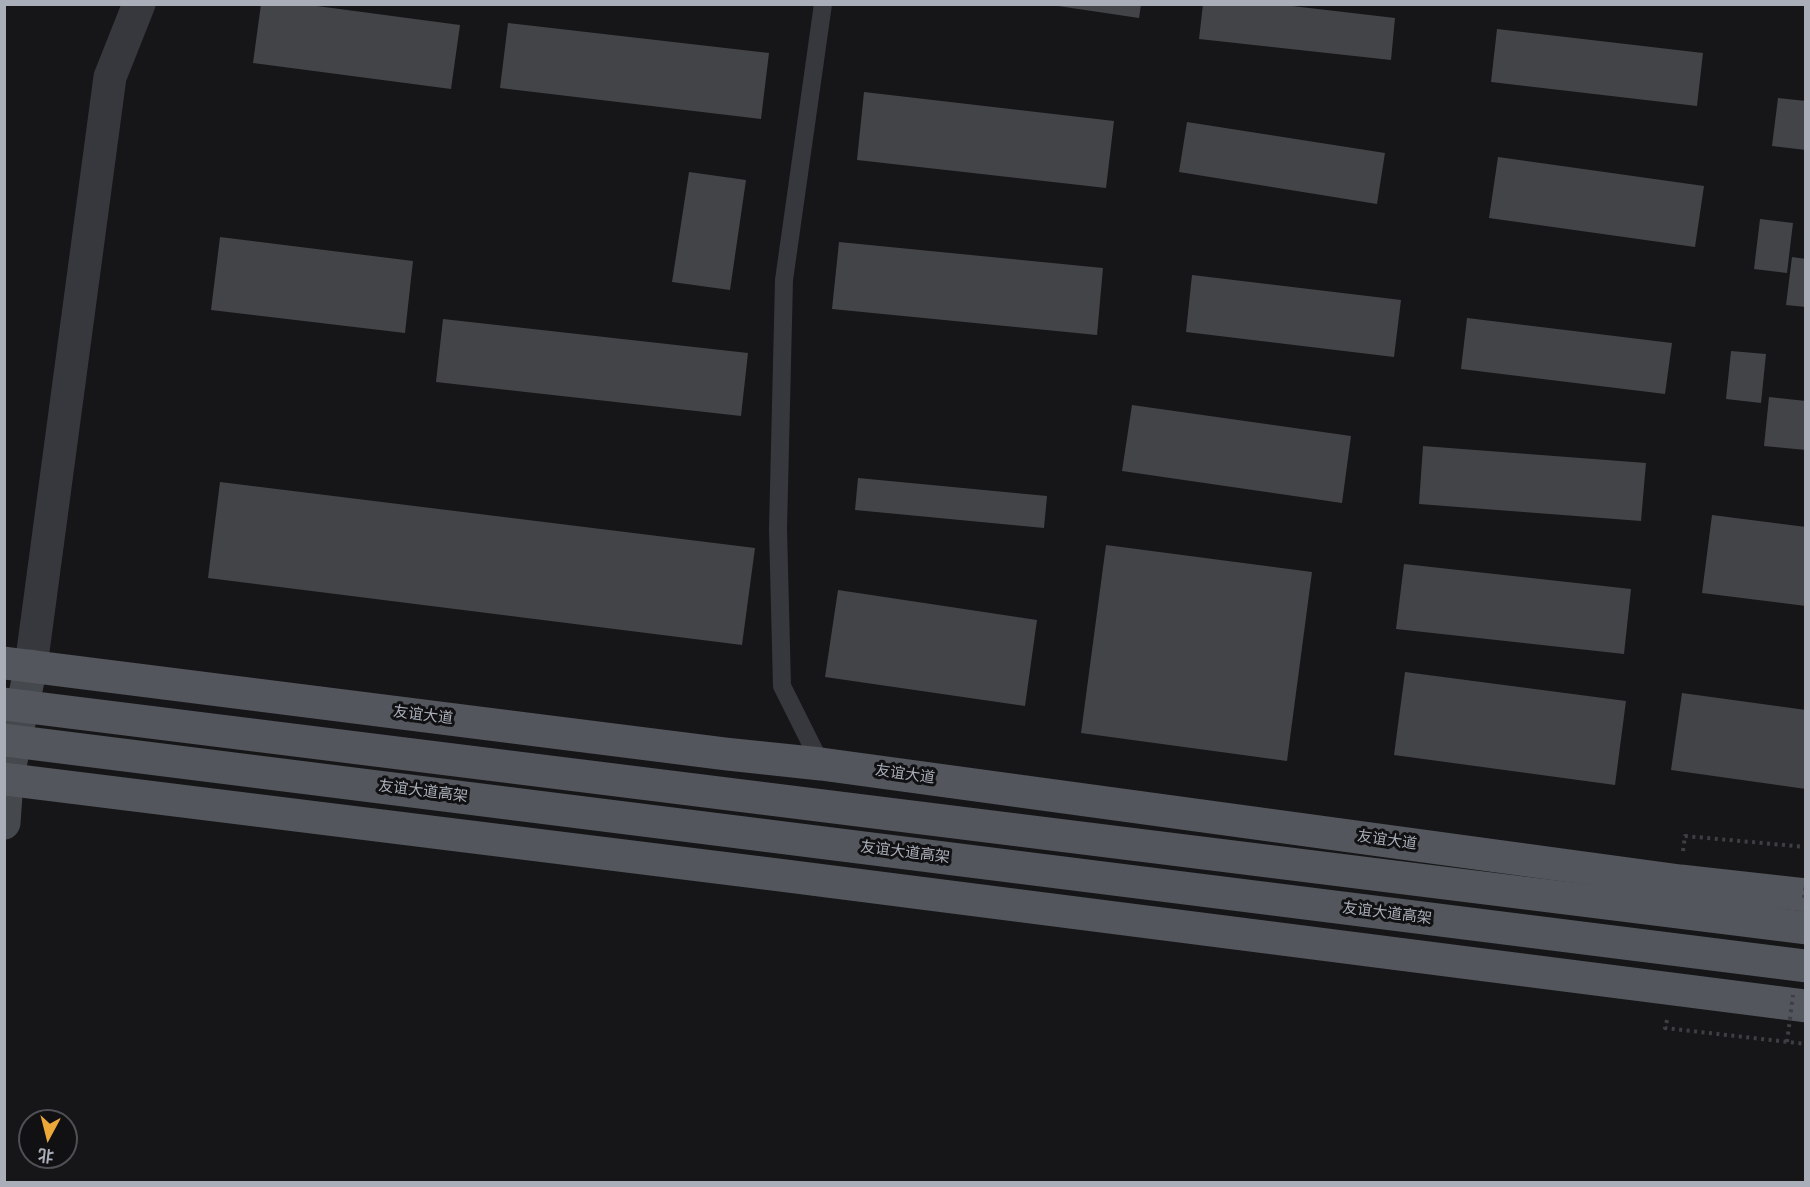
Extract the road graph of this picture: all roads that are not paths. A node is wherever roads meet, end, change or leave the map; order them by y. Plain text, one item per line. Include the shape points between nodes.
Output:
1 (139, 4) edge
2 (823, 4) edge
3 (18, 665) edge
4 (4, 704) edge
5 (4, 740) edge
6 (821, 764) junction
7 (6, 780) edge
8 (4, 823) edge
9 (1806, 895) edge
10 (1806, 928) edge
11 (1806, 966) edge
12 (1806, 1006) edge

1 - 3 street via 110,78
2 - 6 lane via 784,280 778,529 782,686
3 - 6 main road, 友谊大道
3 - 7 main road
4 - 10 main road, bridge
5 - 11 main road, 友谊大道高架, bridge
6 - 9 main road, 友谊大道
7 - 8 main road
7 - 12 main road

